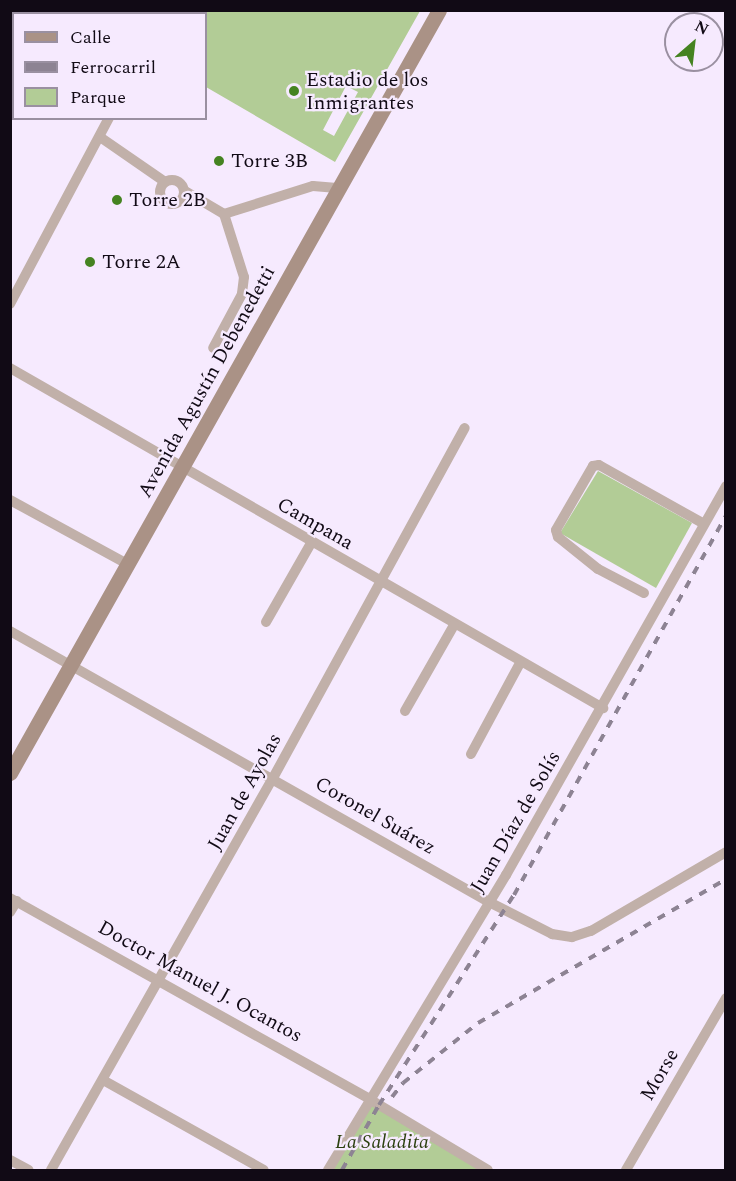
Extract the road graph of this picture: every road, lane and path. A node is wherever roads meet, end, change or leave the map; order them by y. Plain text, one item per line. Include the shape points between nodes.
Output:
1 (439, 10) edge
2 (108, 120) edge
3 (100, 137) junction
4 (165, 182) junction
5 (336, 188) junction
6 (185, 191) junction
7 (224, 214) junction
8 (10, 304) edge
9 (213, 348) dead end
10 (10, 368) edge
11 (465, 428) dead end
12 (185, 468) junction
13 (726, 486) edge
14 (10, 500) edge
15 (704, 524) junction
16 (311, 543) junction
17 (129, 565) junction
18 (381, 582) junction
19 (644, 593) dead end
20 (266, 622) dead end
21 (454, 625) junction
22 (10, 631) edge
23 (520, 663) junction
24 (71, 665) junction
25 (603, 708) junction
26 (405, 711) dead end
27 (471, 754) dead end
28 (12, 767) edge
29 (273, 778) junction
30 (726, 852) edge
31 (14, 899) edge
32 (489, 902) junction
33 (10, 912) edge
34 (160, 980) junction
35 (726, 999) edge
36 (103, 1080) junction
37 (371, 1100) junction
38 (10, 1160) edge
39 (28, 1170) edge
40 (51, 1170) edge
41 (264, 1170) edge
42 (328, 1170) edge
43 (488, 1170) edge
44 (626, 1170) edge

1 - 5 main road, Avenida Agustín Debenedetti
2 - 3 street
3 - 4 street
3 - 8 street
4 - 6 street via 176,180
4 - 6 street via 160,193 166,203 179,203
5 - 7 street via 313,186
5 - 12 main road, Avenida Agustín Debenedetti
6 - 7 street
7 - 9 street via 245,286
10 - 12 street, Campana
11 - 18 street, Juan de Ayolas
12 - 16 street, Campana
12 - 17 main road, Avenida Agustín Debenedetti
13 - 15 street, Juan Díaz de Solís
14 - 17 street
15 - 19 street via 599,465 593,466 556,530 558,537 598,569
15 - 25 street, Juan Díaz de Solís
16 - 18 street, Campana
16 - 20 street
17 - 24 main road, Avenida Agustín Debenedetti
18 - 21 street, Campana
18 - 29 street, Juan de Ayolas
21 - 23 street, Campana
21 - 26 street
22 - 24 street, Coronel Suárez
23 - 25 street, Campana
23 - 27 street
24 - 28 main road, Avenida Agustín Debenedetti
24 - 29 street, Coronel Suárez
25 - 32 street, Juan Díaz de Solís
29 - 32 street, Coronel Suárez
29 - 34 street, Juan de Ayolas
30 - 32 street, Coronel Suárez via 580,935 552,934
31 - 33 street
31 - 34 street, Doctor Manuel J. Ocantos
32 - 37 street, Juan Díaz de Solís
34 - 36 street, Juan de Ayolas
34 - 37 street, Doctor Manuel J. Ocantos
35 - 44 street, Morse
36 - 40 street, Juan de Ayolas
36 - 41 street
37 - 42 street, Juan Díaz de Solís
37 - 43 street, Doctor Manuel J. Ocantos
38 - 39 street

